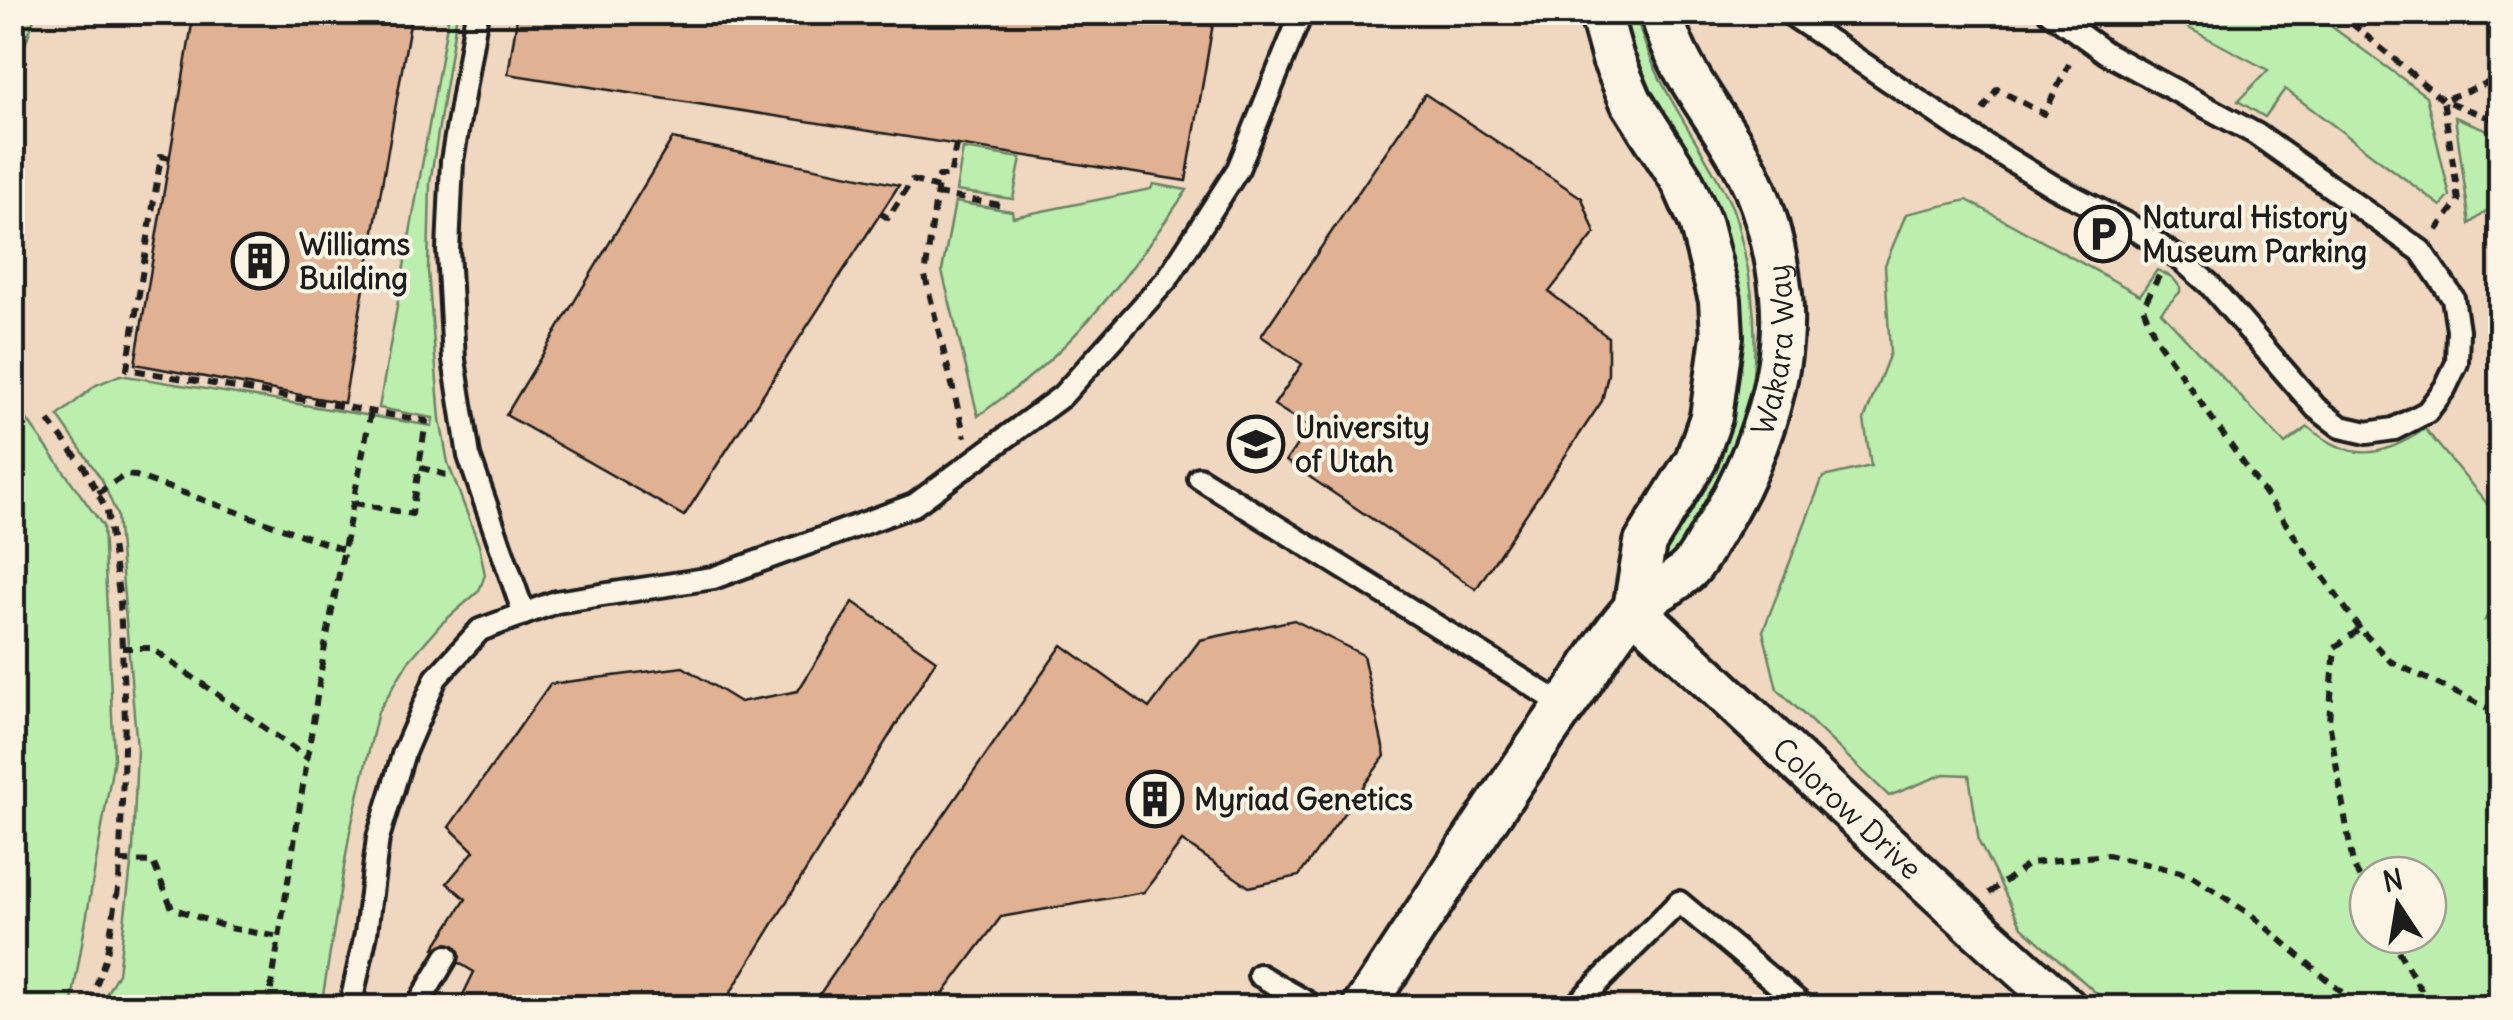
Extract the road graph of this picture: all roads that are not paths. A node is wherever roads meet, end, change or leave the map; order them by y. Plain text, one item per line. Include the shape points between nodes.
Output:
1 (477, 12) edge
2 (1302, 12) edge
3 (1600, 12) edge
4 (1661, 12) edge
5 (1788, 12) edge
6 (2049, 12) edge
7 (1199, 478) dead end
8 (1634, 609) junction
9 (524, 614) junction
10 (1565, 706) junction
11 (447, 956) dead end
12 (1259, 975) dead end
13 (350, 1007) edge
14 (416, 1008) edge
15 (1317, 1008) edge
16 (1363, 1008) edge
17 (1573, 1008) edge
18 (1806, 1008) edge
19 (2066, 1008) edge

1 - 9 lane via 452,161 454,360 469,456
2 - 9 lane via 1238,169 1168,278 1062,396 914,504 713,578 556,602
3 - 8 street, Wakara Way via 1631,101 1700,222 1720,300 1711,418 1696,460 1645,543
4 - 8 street, Wakara Way via 1682,66 1758,200 1781,295 1781,336 1765,420 1724,515 1690,568
5 - 6 lane via 1968,134 2173,254 2210,284 2316,408 2342,427 2394,430 2427,412 2457,362 2458,330 2453,298 2421,251 2256,134 2106,52
7 - 10 lane
8 - 10 street, Wakara Way
8 - 19 street, Colorow Drive
9 - 13 lane via 480,630 436,678 378,838
10 - 16 street, Wakara Way
11 - 14 lane
12 - 15 lane
17 - 18 lane via 1679,902

